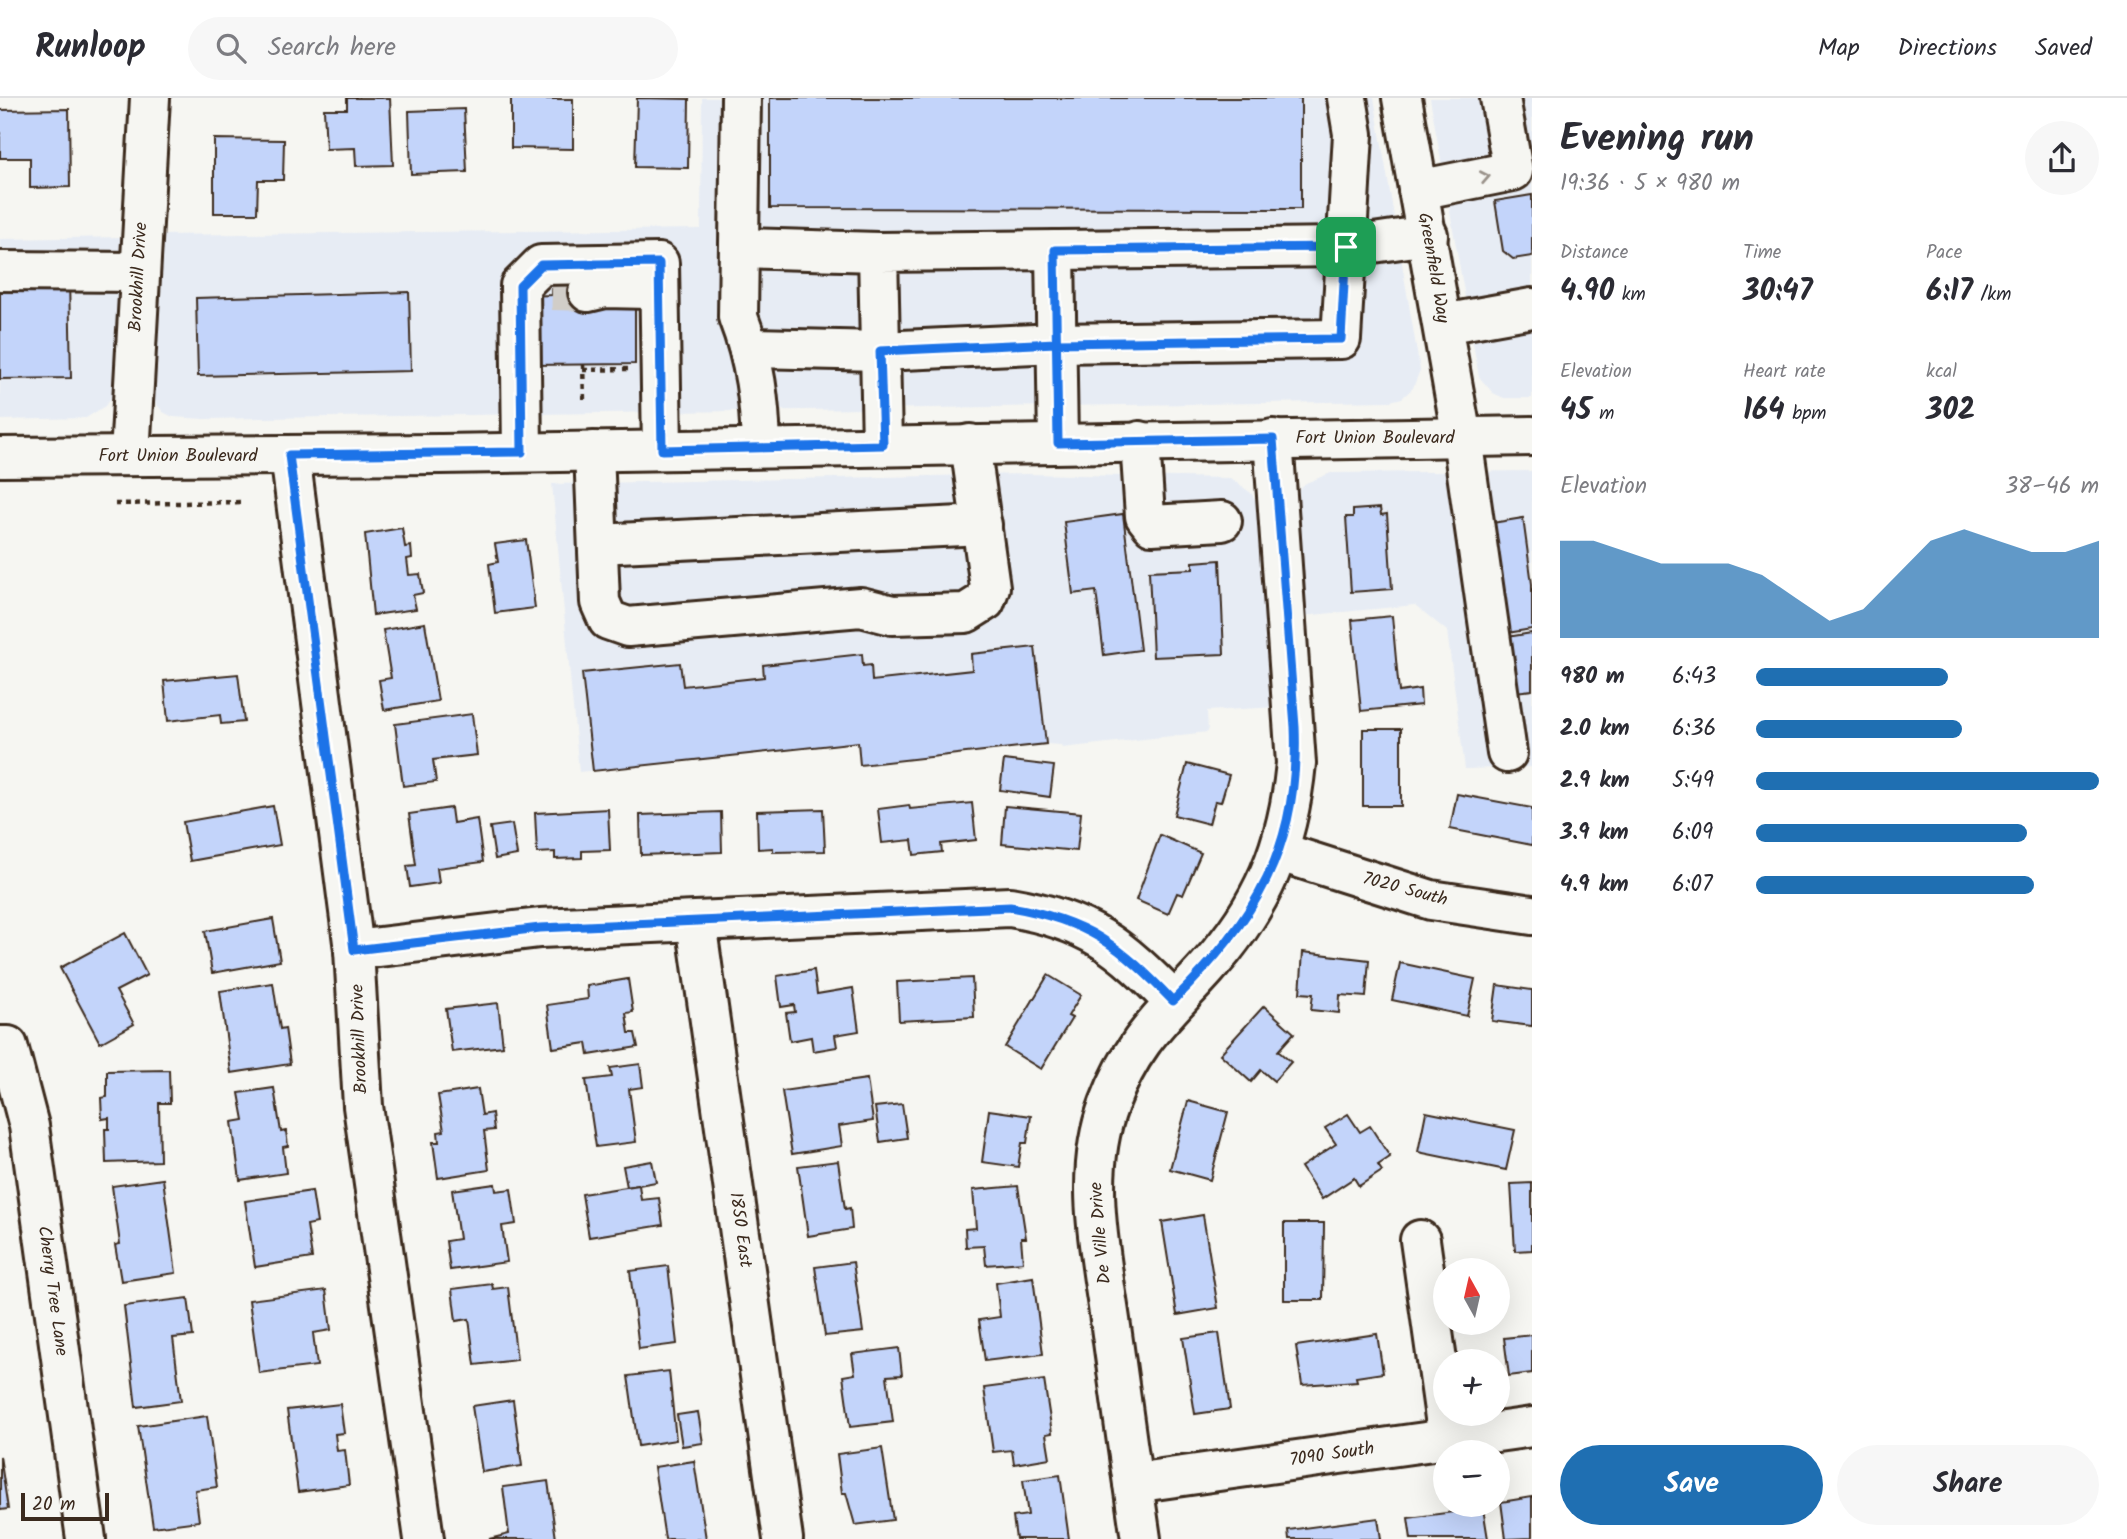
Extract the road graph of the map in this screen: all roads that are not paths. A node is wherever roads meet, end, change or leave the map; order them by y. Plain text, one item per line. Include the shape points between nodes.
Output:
1 (150, 98) edge
2 (741, 98) edge
3 (1347, 98) edge
4 (1402, 98) edge
5 (1500, 98) edge
6 (1418, 190) junction
7 (1428, 235) junction
8 (1346, 247) junction
9 (741, 248) junction
10 (1055, 250) junction
11 (878, 252) junction
12 (0, 271) edge
13 (139, 272) junction
14 (659, 282) junction
15 (555, 284) junction
16 (1532, 308) edge
17 (1443, 324) junction
18 (1056, 343) junction
19 (750, 348) junction
20 (880, 351) junction
21 (1532, 436) edge
22 (1462, 438) junction
23 (1273, 439) junction
24 (1140, 441) junction
25 (1058, 443) junction
26 (970, 444) junction
27 (883, 445) junction
28 (761, 448) junction
29 (662, 450) junction
30 (594, 451) junction
31 (522, 452) junction
32 (289, 455) junction
33 (130, 456) junction
34 (0, 457) edge
35 (1222, 521) dead end
36 (982, 525) junction
37 (598, 544) junction
38 (1507, 753) dead end
39 (1280, 852) junction
40 (1532, 915) edge
41 (696, 922) junction
42 (354, 950) junction
43 (1173, 1001) junction
44 (4, 1046) edge
45 (1420, 1241) dead end
46 (1532, 1427) edge
47 (1448, 1439) junction
48 (1133, 1483) junction
49 (86, 1539) edge
50 (424, 1539) edge
51 (783, 1539) edge
52 (1140, 1539) edge

1 - 13 street, Brookhill Drive
2 - 9 street
3 - 8 street via 1353,134
4 - 6 street, Greenfield Way
6 -> 5 street via 1513,171
6 - 7 street, Greenfield Way
7 - 8 street
7 - 17 street, Greenfield Way
8 - 10 street
8 - 18 street via 1341,339
9 - 11 street
9 - 19 street via 738,317
10 - 11 street
10 - 18 street
11 - 20 street
12 - 13 street
13 - 33 street, Brookhill Drive
14 - 15 street via 605,288
14 - 15 street via 659,263 541,265
14 - 29 street
15 - 31 street
16 - 17 street
17 - 22 street, Greenfield Way
18 - 20 street
18 - 25 street
19 - 20 street
19 - 28 street via 760,398
20 - 27 street
21 - 22 street, Fort Union Boulevard
22 - 23 street, Fort Union Boulevard
22 - 38 street, Greenfield Way
23 - 24 street, Fort Union Boulevard
23 - 39 street, De Ville Drive via 1296,763
24 - 25 street, Fort Union Boulevard
24 - 35 street via 1145,516 1152,525
25 - 26 street, Fort Union Boulevard
26 - 27 street, Fort Union Boulevard
26 - 36 street
27 - 28 street, Fort Union Boulevard
28 - 29 street, Fort Union Boulevard
29 - 30 street, Fort Union Boulevard
30 - 31 street, Fort Union Boulevard
30 - 37 street
31 - 32 street, Fort Union Boulevard
32 - 33 street, Fort Union Boulevard
32 - 42 street, Brookhill Drive
33 - 34 street, Fort Union Boulevard
36 - 37 street
36 - 37 street via 990,587 985,601 966,613 892,615 861,607 628,627 608,620 600,602
39 - 40 street, 7020 South via 1431,900
39 - 43 street, De Ville Drive via 1239,928
41 - 42 street via 540,928
41 - 43 street via 1010,907 1042,912 1101,937 1139,966
41 - 51 street, 1850 East
42 - 50 street, Brookhill Drive via 363,1107
43 - 48 street, De Ville Drive via 1125,1068 1096,1146 1095,1207
44 - 49 street, Cherry Tree Lane via 30,1126
45 - 47 street
46 - 47 street, 7090 South
47 - 48 street, 7090 South
48 - 52 street, De Ville Drive

